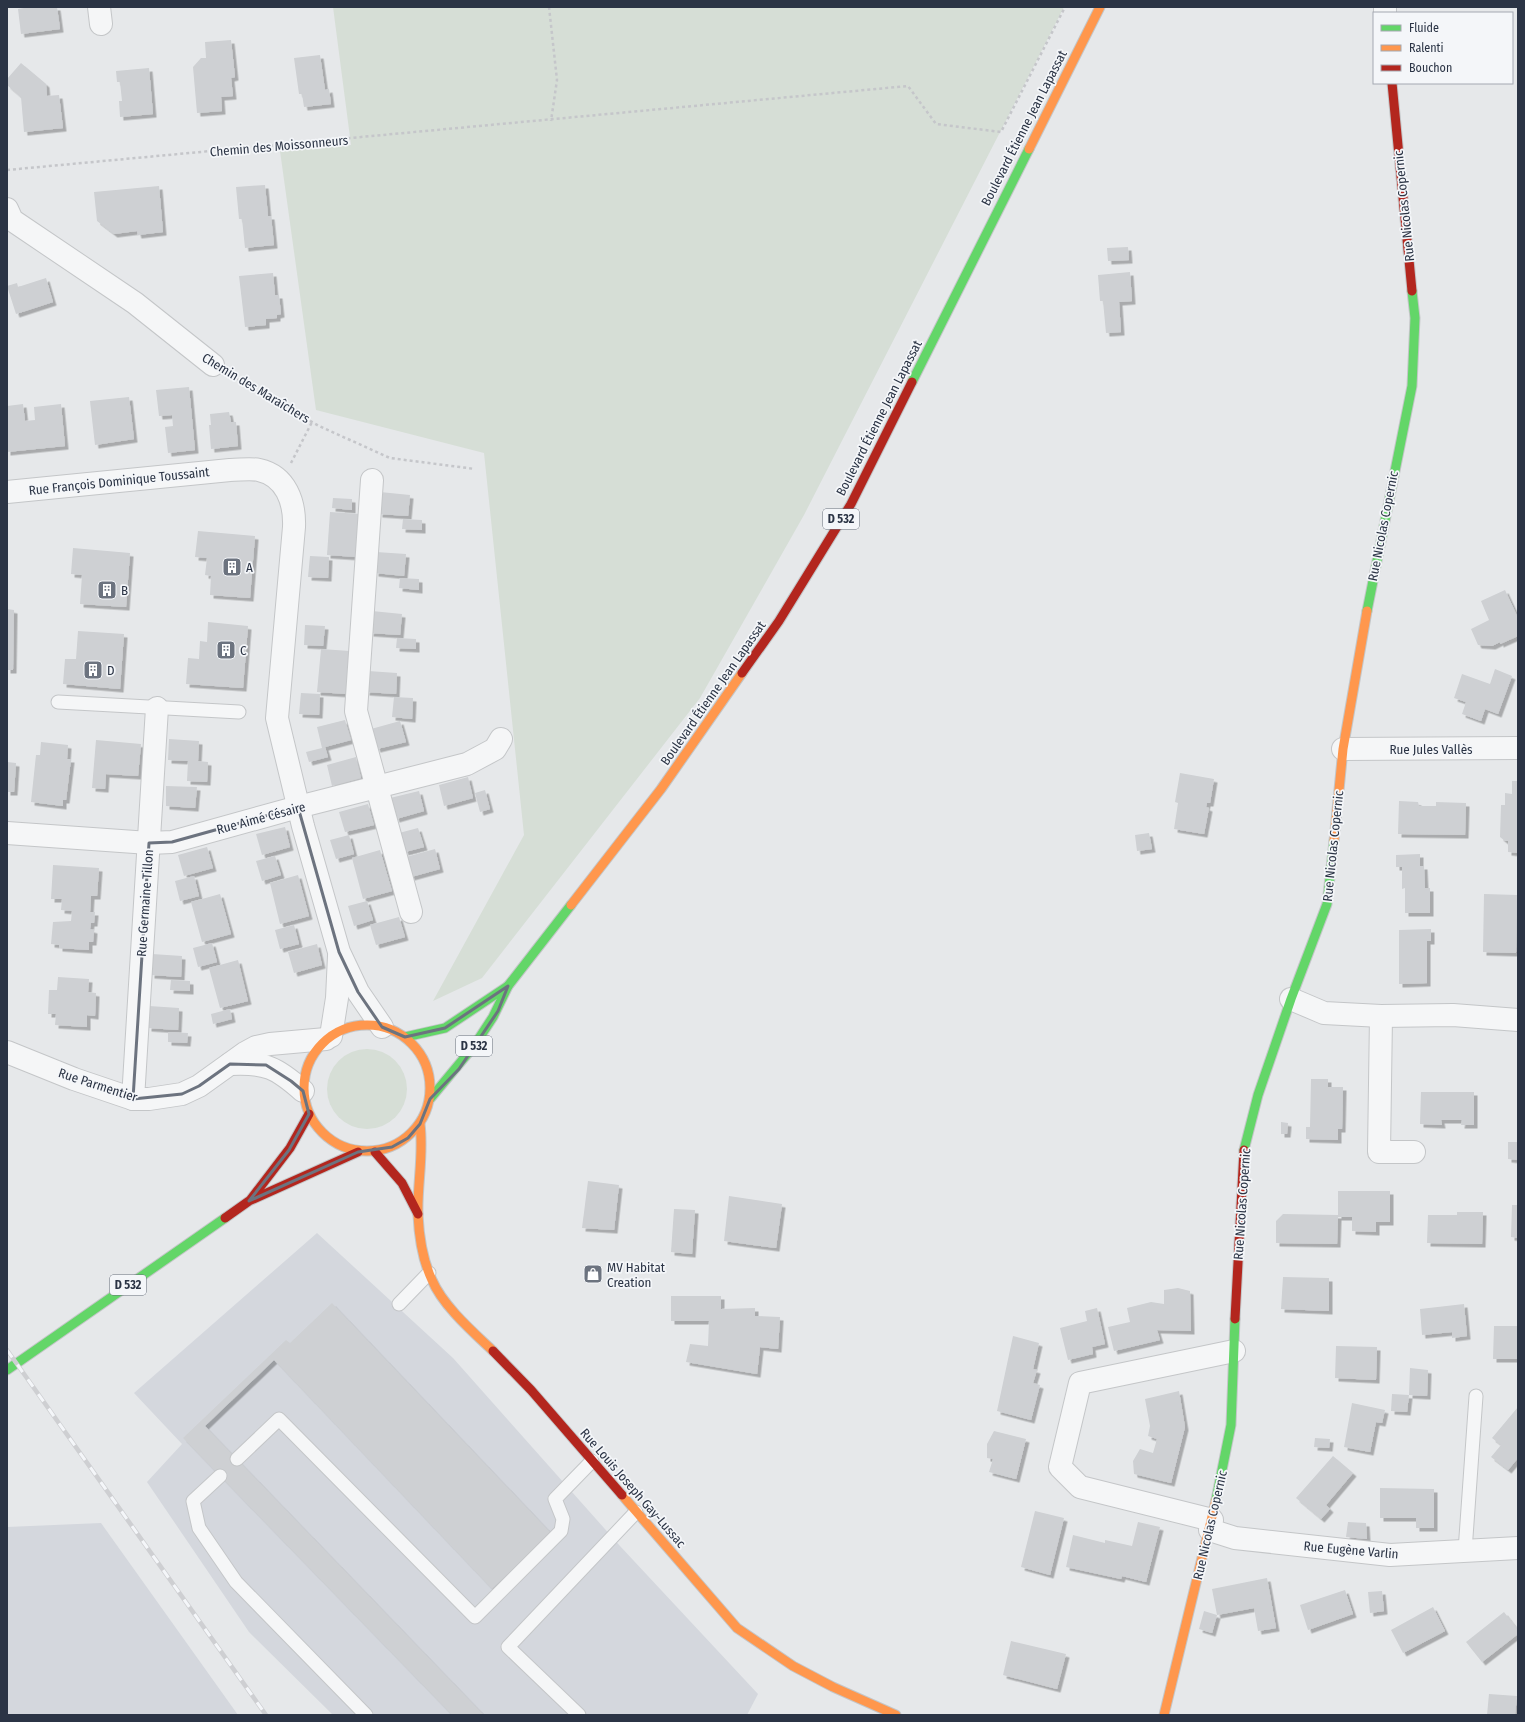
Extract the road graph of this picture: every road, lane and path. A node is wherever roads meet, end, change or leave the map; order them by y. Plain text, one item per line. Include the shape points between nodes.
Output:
1 (549, 7) edge
2 (1065, 7) edge
3 (1100, 7) edge
4 (1392, 84) edge
5 (551, 121) junction
6 (7, 170) edge
7 (9, 217) edge
8 (213, 365) joint
9 (312, 422) junction
10 (475, 469) dead end
11 (372, 480) dead end
12 (281, 483) junction
13 (7, 492) edge
14 (58, 702) dead end
15 (157, 708) junction
16 (239, 712) dead end
17 (502, 739) dead end
18 (1518, 748) edge
19 (1343, 749) junction
20 (377, 788) junction
21 (298, 808) junction
22 (7, 833) edge
23 (149, 843) junction
24 (411, 912) dead end
25 (339, 952) junction
26 (508, 986) junction
27 (1291, 998) junction
28 (1381, 1016) junction
29 (1518, 1020) edge
30 (382, 1027) junction
31 (405, 1037) junction
32 (329, 1038) junction
33 (7, 1052) edge
34 (230, 1064) junction
35 (303, 1091) junction
36 (133, 1099) junction
37 (430, 1099) junction
38 (309, 1114) junction
39 (420, 1124) junction
40 (358, 1152) junction
41 (375, 1152) junction
42 (1414, 1152) dead end
43 (249, 1201) junction
44 (418, 1215) junction
45 (429, 1273) junction
46 (399, 1304) dead end
47 (1234, 1351) junction
48 (7, 1370) edge
49 (1476, 1396) dead end
50 (237, 1459) dead end
51 (592, 1461) junction
52 (220, 1476) dead end
53 (636, 1512) junction
54 (1211, 1525) junction
55 (1518, 1548) edge
56 (1465, 1551) junction
57 (891, 1714) edge
58 (366, 1715) edge
59 (579, 1715) edge
60 (1164, 1715) edge

1 - 5 path via 557,80
2 - 5 path, Chemin des Moissonneurs via 1001,132 936,124 908,86
3 - 26 street, Boulevard Étienne Jean Lapassat / D 532 via 851,504 779,621 661,789
4 - 19 street, Rue Nicolas Copernic via 1415,318 1412,386 1376,559
5 - 6 path, Chemin des Moissonneurs
7 - 8 street, Chemin des Maraîchers via 135,303
8 - 9 path, Chemin des Maraîchers
9 - 10 path, Chemin des Maraîchers via 390,458
9 - 12 path
11 - 20 street via 356,712
12 - 13 street, Rue François Dominique Toussaint via 267,472 230,470
12 - 21 street via 289,491 294,522 277,718
14 - 15 lane
15 - 16 lane
15 - 23 street, Rue Germaine Tillon
17 - 20 street, Rue Aimé Césaire via 495,749 467,764
18 - 19 street, Rue Jules Vallès
19 - 27 street, Rue Nicolas Copernic via 1327,904
20 - 21 street, Rue Aimé Césaire
20 - 24 street
21 - 23 street, Rue Aimé Césaire via 172,842
21 - 25 street
22 - 23 street, Rue Aimé Césaire
23 - 36 street, Rue Germaine Tillon
25 - 30 street via 358,992
25 - 32 street via 337,998
26 - 31 street, Boulevard Étienne Jean Lapassat / D 532 via 450,1025
26 - 37 street, Boulevard Étienne Jean Lapassat / D 532 via 498,1011 459,1069
27 - 28 street via 1324,1013
27 - 47 street, Rue Nicolas Copernic via 1258,1095 1244,1151
28 - 29 street via 1453,1016
28 - 42 street via 1379,1152
30 - 31 street
30 - 32 street via 355,1026
31 - 37 street via 426,1065
32 - 34 street, Rue Parmentier via 256,1047
32 - 35 street via 314,1054 306,1072
33 - 36 street, Rue Parmentier
34 - 35 street via 266,1065 284,1075
34 - 36 street, Rue Parmentier via 200,1086 182,1094 164,1098
35 - 38 street
37 - 39 street
38 - 40 street via 320,1132 338,1145
38 - 43 street, D 532 via 289,1150
39 - 41 street via 408,1138 392,1147
39 - 44 street, Rue Louis Joseph Gay-Lussac via 422,1141
40 - 41 street
40 - 43 street, D 532
41 - 44 street, Rue Louis Joseph Gay-Lussac via 402,1183
43 - 48 street, D 532
44 - 45 street, Rue Louis Joseph Gay-Lussac
45 - 46 lane
45 - 51 street, Rue Louis Joseph Gay-Lussac via 454,1312 531,1390
47 - 54 street, Rue Nicolas Copernic via 1231,1425
47 - 54 street, Rue Eugène Varlin via 1080,1383 1060,1467 1080,1487
49 - 56 lane
50 - 51 lane via 279,1419 475,1617 561,1531 563,1519 555,1499
51 - 53 street, Rue Louis Joseph Gay-Lussac
52 - 58 lane via 193,1501 199,1528 236,1582
53 - 57 street, Rue Louis Joseph Gay-Lussac via 737,1628 762,1648 809,1675
53 - 59 lane via 508,1647
54 - 56 street, Rue Eugène Varlin via 1235,1538 1390,1555
54 - 60 street, Rue Nicolas Copernic
55 - 56 street, Rue Eugène Varlin

